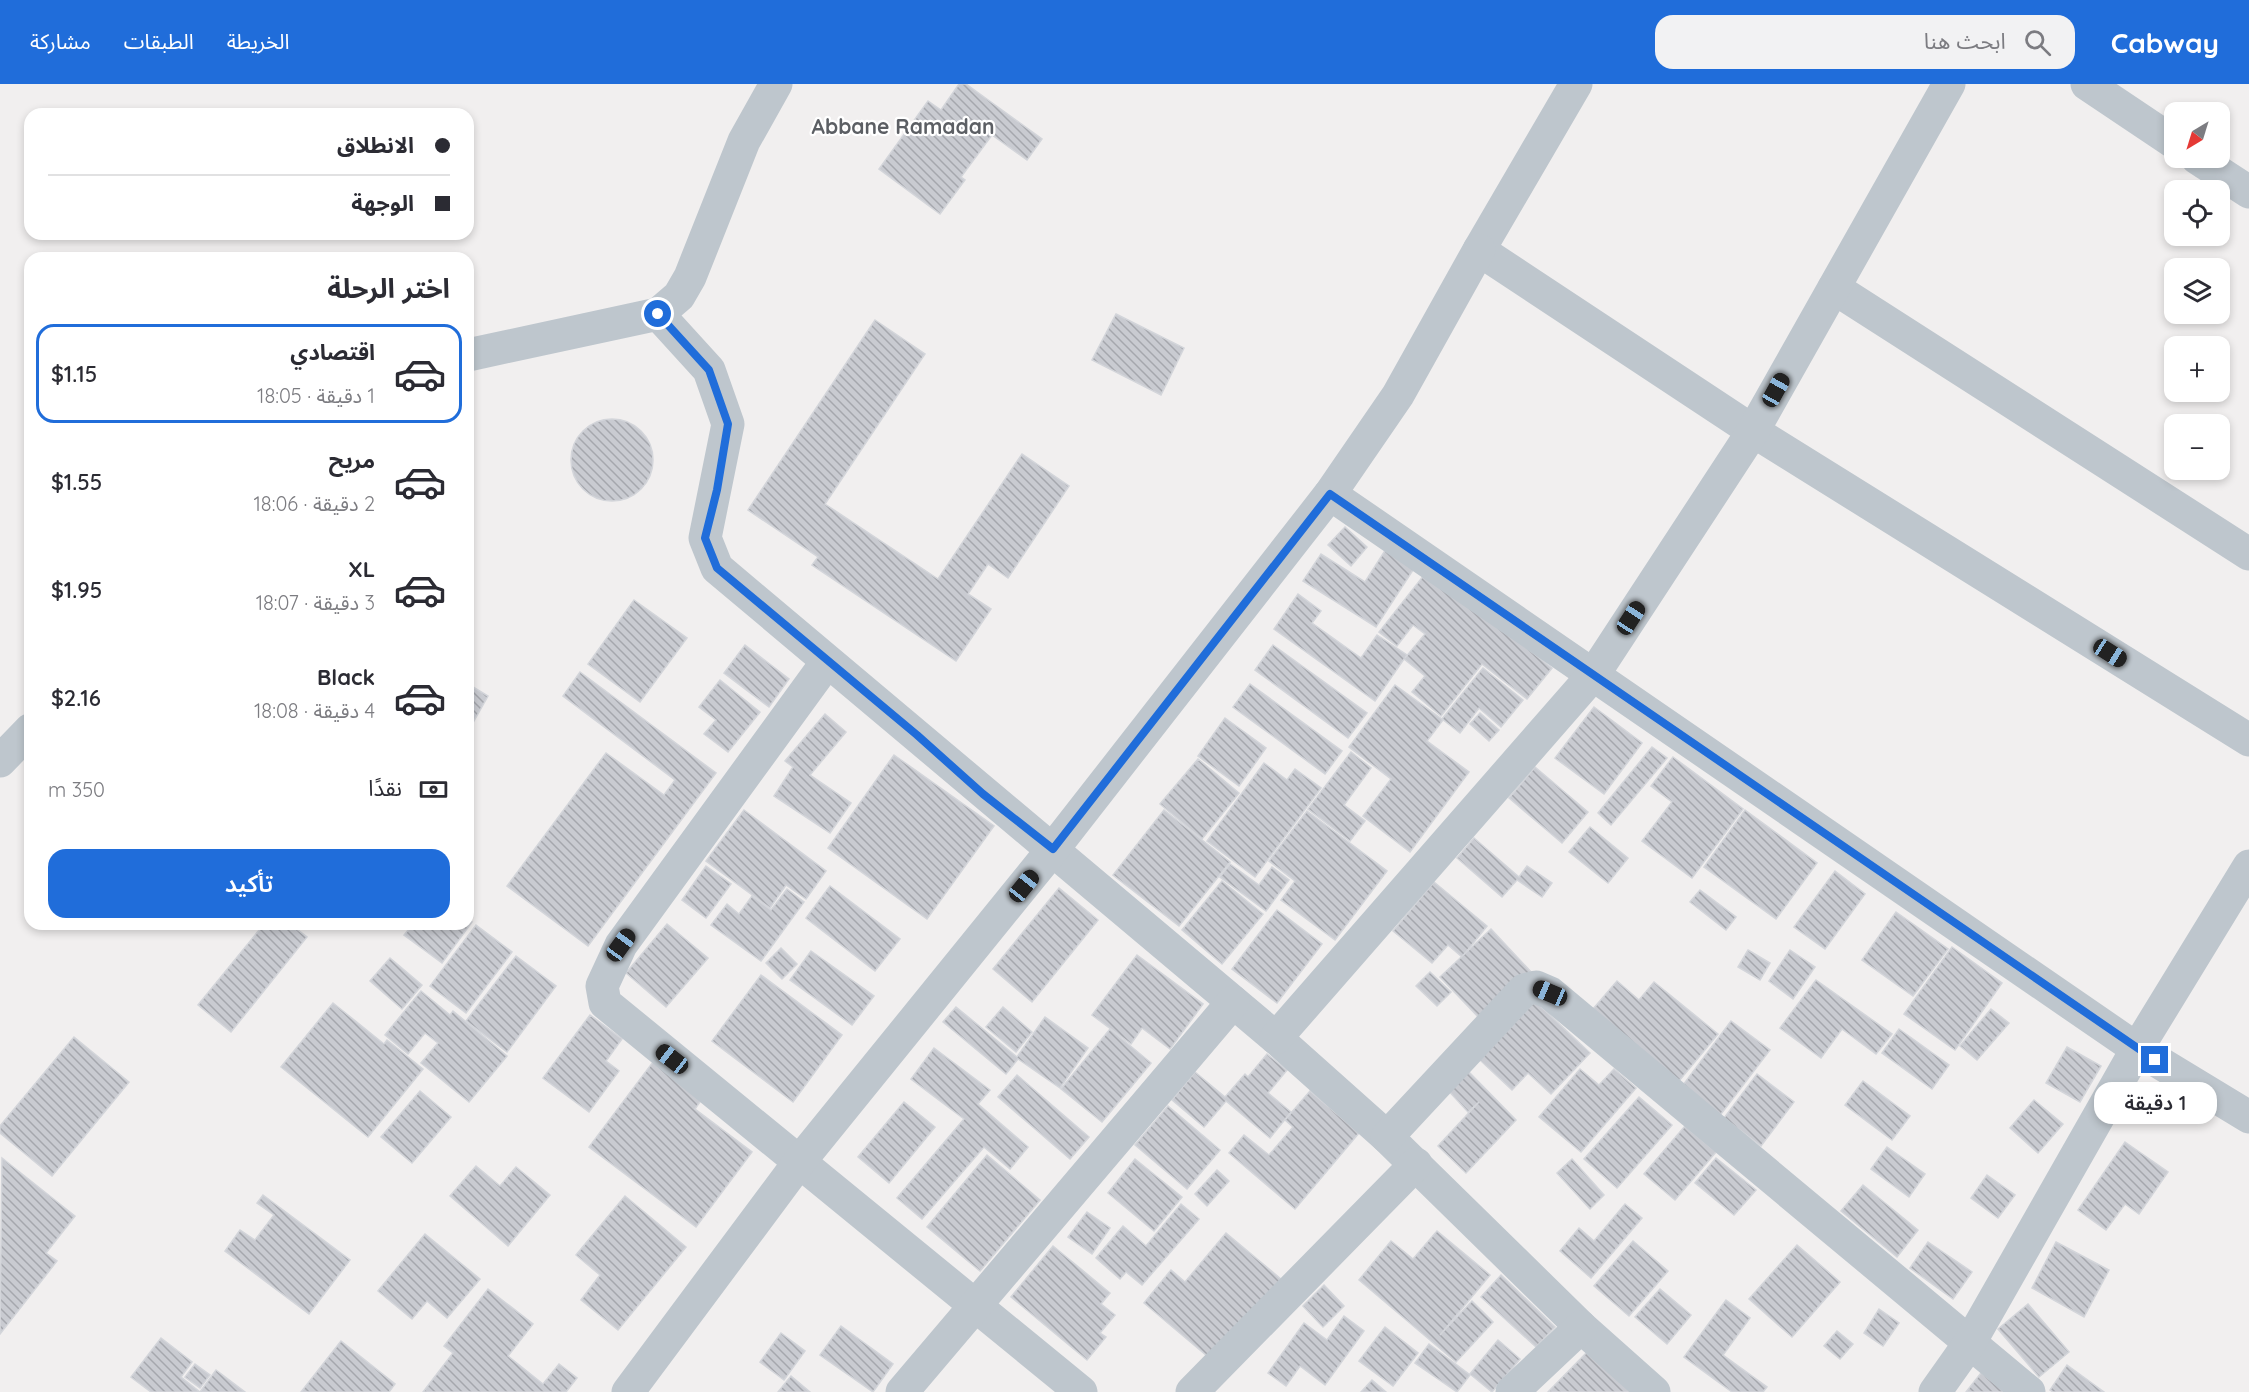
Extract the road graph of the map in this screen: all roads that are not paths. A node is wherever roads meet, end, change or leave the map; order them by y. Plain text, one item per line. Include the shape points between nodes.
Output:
1 (776, 84) edge
2 (1576, 84) edge
3 (1949, 84) edge
4 (2087, 84) edge
5 (2164, 136) edge
6 (2212, 168) edge
7 (2249, 192) edge
8 (1479, 250) junction
9 (1834, 288) junction
10 (658, 314) junction
11 (474, 354) edge
12 (1753, 431) junction
13 (1330, 494) junction
14 (2249, 554) edge
15 (827, 662) junction
16 (1594, 674) junction
17 (24, 736) edge
18 (2249, 740) edge
19 (0, 761) edge
20 (1053, 849) junction
21 (2249, 866) edge
22 (1233, 1002) junction
23 (1276, 1038) junction
24 (2137, 1048) junction
25 (2249, 1117) edge
26 (1387, 1137) junction
27 (801, 1161) junction
28 (1416, 1164) junction
29 (976, 1305) junction
30 (1581, 1326) junction
31 (1969, 1344) junction
32 (636, 1389) edge
33 (902, 1392) edge
34 (1081, 1392) edge
35 (1192, 1392) edge
36 (1512, 1392) edge
37 (1654, 1392) edge
38 (1935, 1392) edge
39 (2029, 1392) edge

1 - 10 street via 744,141 690,277 679,296
2 - 8 street
3 - 9 street
4 - 5 street
6 - 7 street
8 - 12 street
8 - 13 street via 1398,395
9 - 12 street
9 - 14 street
10 - 11 street
10 - 15 street via 709,370 728,424 705,538 717,568
12 - 16 street
12 - 18 street
13 - 16 street
13 - 20 street
15 - 20 street
15 - 27 street via 621,945 602,986 605,1003 617,1016
16 - 23 street
16 - 24 street
17 - 19 street
20 - 22 street
20 - 27 street
21 - 24 street
22 - 23 street
22 - 29 street
23 - 26 street
24 - 25 street
24 - 31 street
26 - 28 street
26 - 31 street via 1524,990 1536,987 1550,993
27 - 29 street
27 - 32 street
28 - 30 street
28 - 35 street
29 - 33 street
29 - 34 street
30 - 36 street
30 - 37 street
31 - 38 street
31 - 39 street

